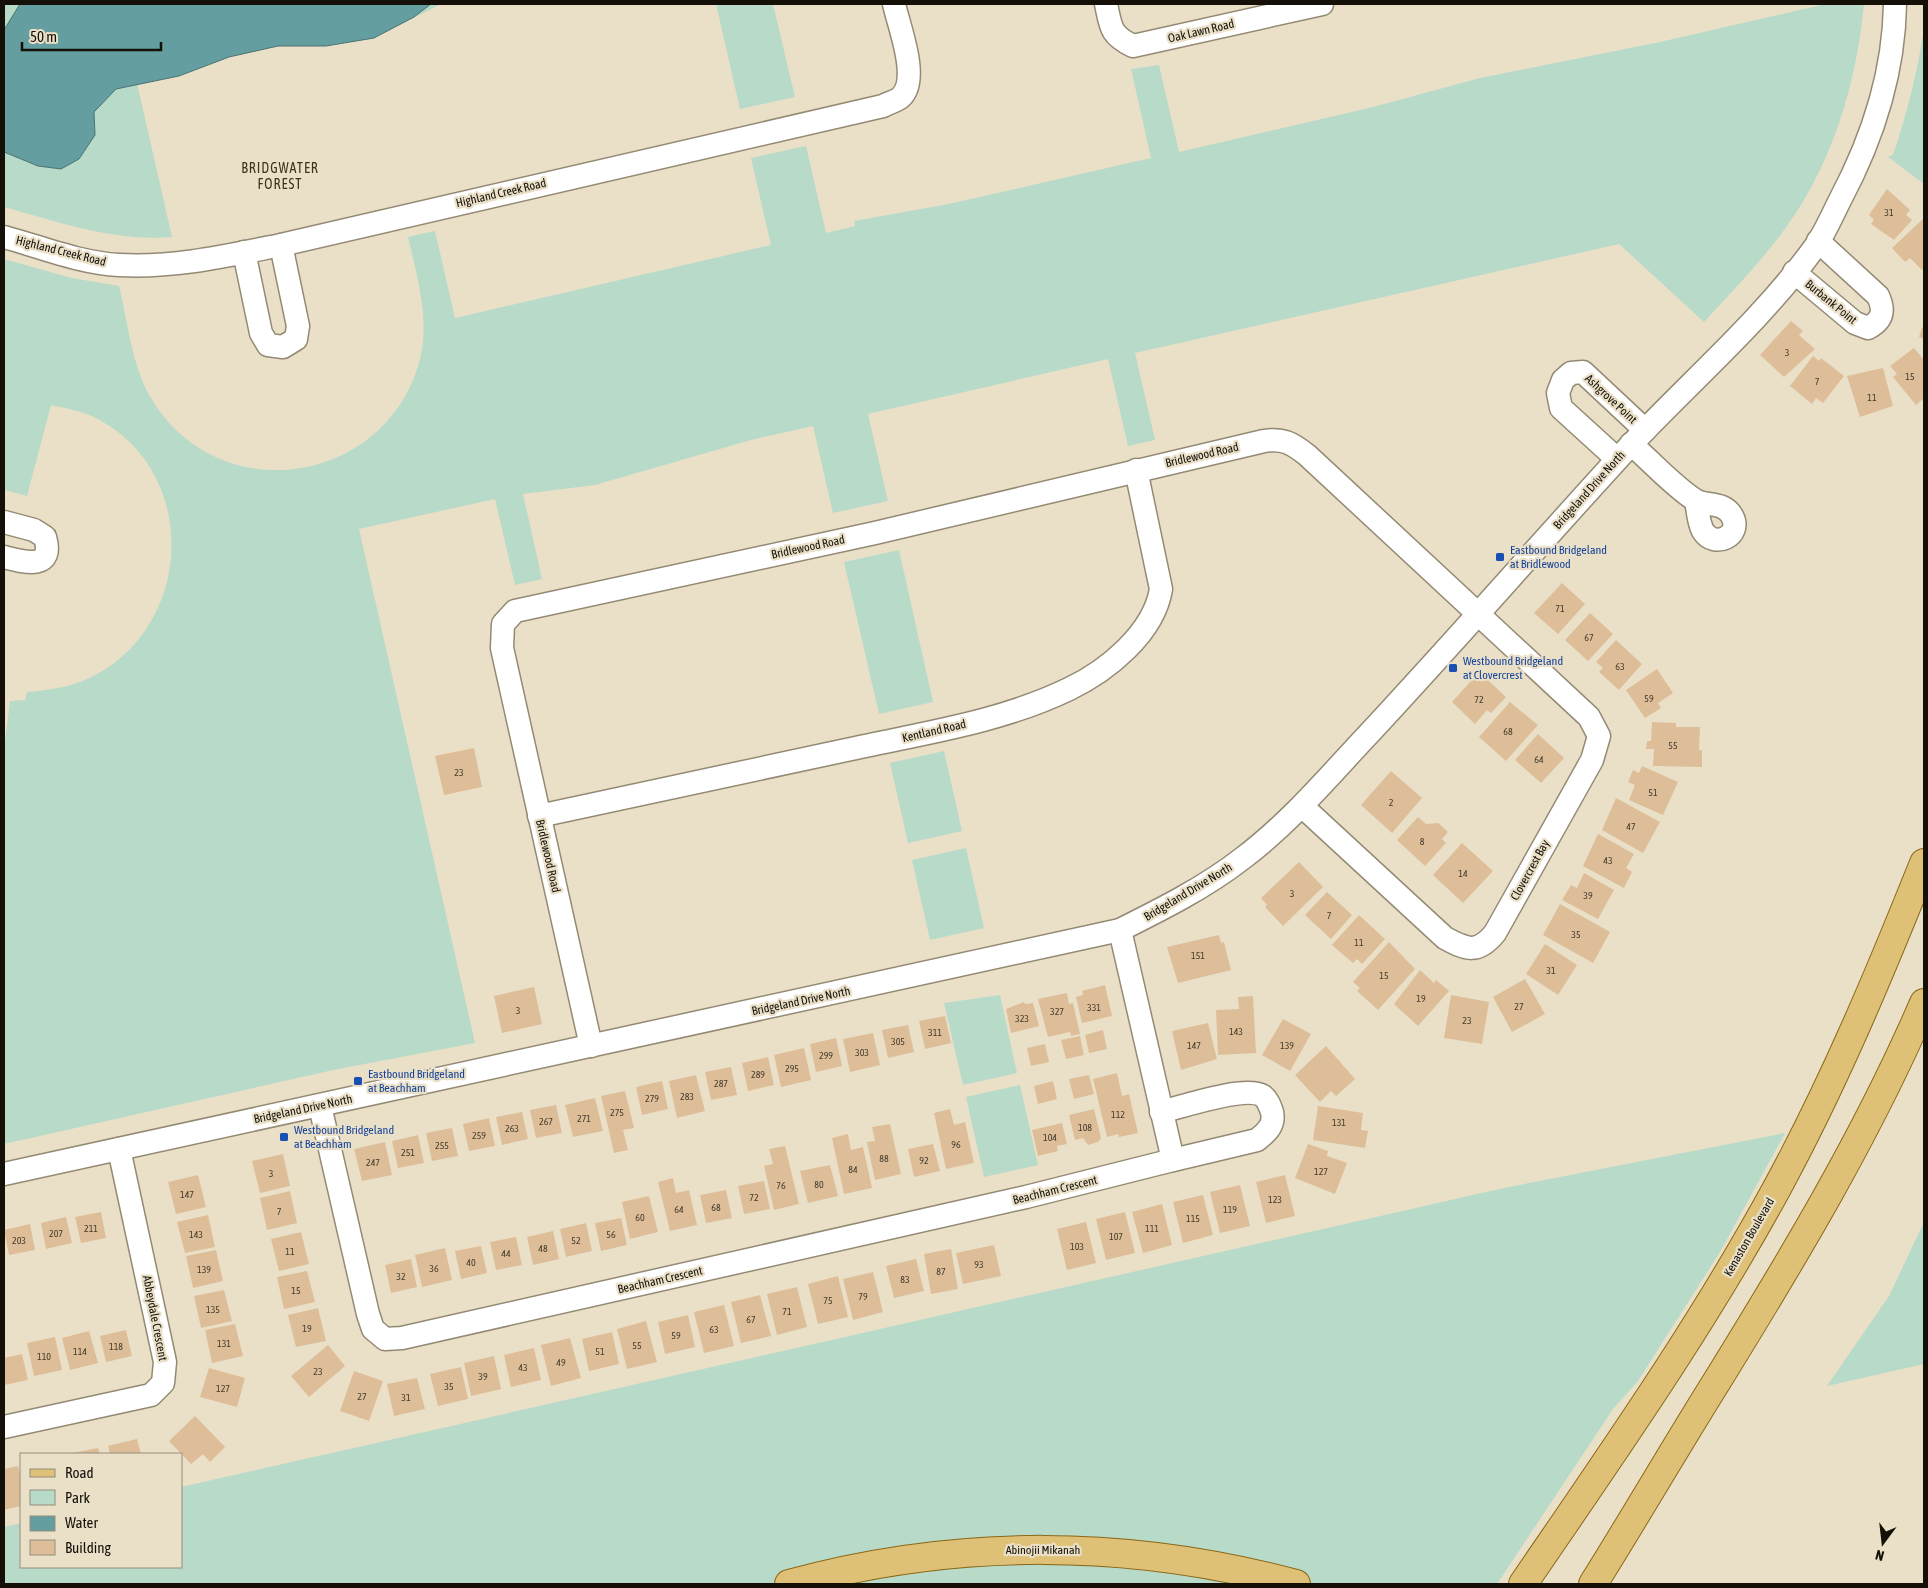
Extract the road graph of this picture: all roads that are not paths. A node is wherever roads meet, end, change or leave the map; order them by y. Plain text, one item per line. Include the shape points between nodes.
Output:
1 (894, 4) edge
2 (1106, 4) edge
3 (1322, 4) edge
4 (1895, 4) edge
5 (4, 237) edge
6 (1818, 242) junction
7 (281, 244) junction
8 (244, 252) junction
9 (1794, 272) junction
10 (1631, 444) junction
11 (1136, 470) junction
12 (1696, 501) dead end
13 (4, 522) edge
14 (4, 557) edge
15 (1478, 614) junction
16 (1302, 807) junction
17 (539, 816) junction
18 (1924, 862) edge
19 (1120, 930) junction
20 (1924, 1003) edge
21 (591, 1046) junction
22 (320, 1106) junction
23 (1161, 1112) junction
24 (119, 1149) junction
25 (1173, 1160) junction
26 (4, 1174) edge
27 (4, 1427) edge
28 (789, 1584) edge
29 (1296, 1584) edge
30 (1523, 1584) edge
31 (1593, 1584) edge

1 - 7 street, Highland Creek Road via 909,82 901,97 883,106
2 - 3 street, Oak Lawn Road via 1118,39 1133,46
4 - 6 street, Bridgeland Drive North via 1888,70 1877,117 1862,158
5 - 8 street, Highland Creek Road via 78,258 117,265 185,264
6 - 9 street, Bridgeland Drive North
6 - 9 street, Burbank Point via 1878,296 1883,306 1883,315 1878,323 1868,328 1855,323
7 - 8 street, Highland Creek Road
7 - 8 street via 298,326 296,339 283,347 268,345 261,333
9 - 10 street, Bridgeland Drive North via 1753,319
10 - 12 street
10 - 15 street, Bridgeland Drive North
11 - 15 street, Bridlewood Road via 1264,441 1288,441
11 - 17 street, Kentland Road via 1161,589 1159,602 1136,638 1119,655 1071,688 1010,713
11 - 17 street, Bridlewood Road via 875,533 515,611 503,624 502,648
13 - 14 street via 34,530 45,537 48,548 45,556 34,562
15 - 16 street, Bridgeland Drive North
15 - 16 street, Clovercrest Bay via 1589,717 1599,736 1592,760 1485,945 1472,948 1458,946 1445,938
16 - 19 street, Bridgeland Drive North via 1242,860 1169,906
17 - 21 street, Bridlewood Road
18 - 30 main road, Kenaston Boulevard via 1844,1052 1777,1189 1691,1332
19 - 21 street, Bridgeland Drive North
19 - 23 street
20 - 31 main road via 1876,1108 1834,1186
21 - 22 street, Bridgeland Drive North
22 - 24 street, Bridgeland Drive North
22 - 25 street, Beachham Crescent via 368,1314 373,1329 385,1339 402,1338 1026,1197
23 - 25 street
23 - 25 street, Beachham Crescent via 1245,1092 1262,1095 1270,1104 1274,1120 1268,1132 1257,1140
24 - 26 street, Bridgeland Drive North
24 - 27 street, Abbeydale Crescent via 165,1362 163,1383 151,1395
28 - 29 main road, Abinojii Mikanah via 916,1558 1064,1549 1118,1552 1215,1565

